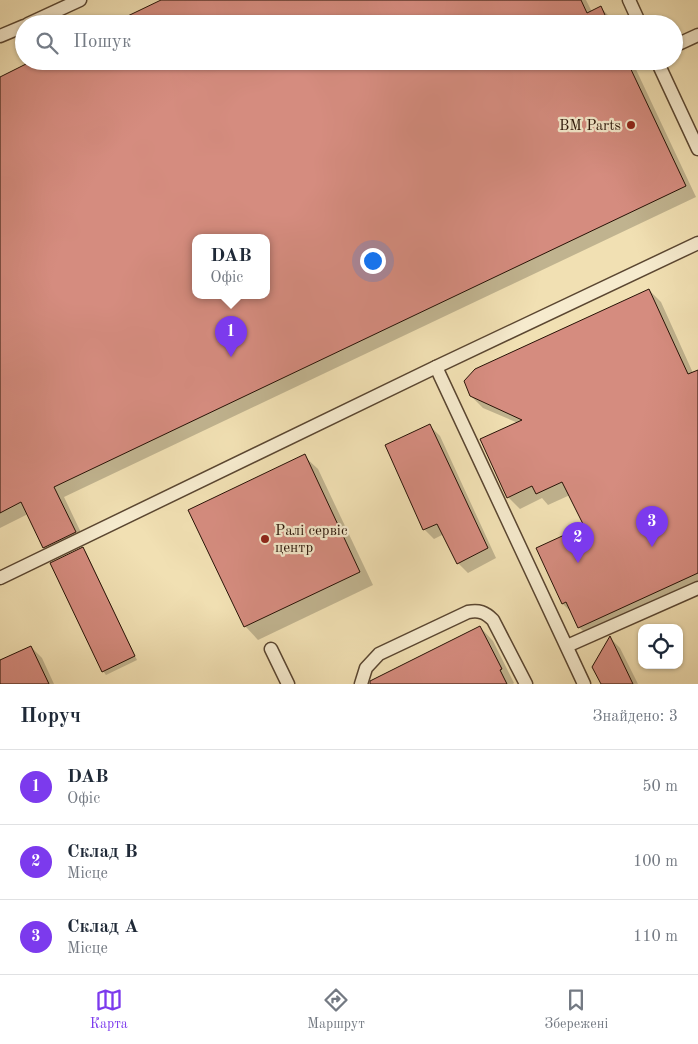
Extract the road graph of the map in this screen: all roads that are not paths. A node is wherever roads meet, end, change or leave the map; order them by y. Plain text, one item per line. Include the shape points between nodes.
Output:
1 (80, 0) edge
2 (629, 0) edge
3 (48, 15) edge
4 (636, 15) edge
5 (15, 30) edge
6 (698, 35) edge
7 (0, 36) edge
8 (683, 42) edge
9 (661, 70) edge
10 (698, 149) edge
11 (698, 243) edge
12 (436, 367) junction
13 (0, 578) edge
14 (698, 588) edge
15 (567, 646) junction
16 (271, 649) dead end
17 (288, 684) edge
18 (361, 684) edge
19 (526, 684) edge
20 (584, 684) edge

1 - 3 lane
2 - 4 lane
5 - 7 lane
6 - 8 lane
9 - 10 lane
11 - 12 lane
12 - 13 lane
12 - 15 lane
14 - 15 lane
15 - 20 lane
16 - 17 lane
18 - 19 lane via 366,668 379,654 468,612 478,611 494,620

